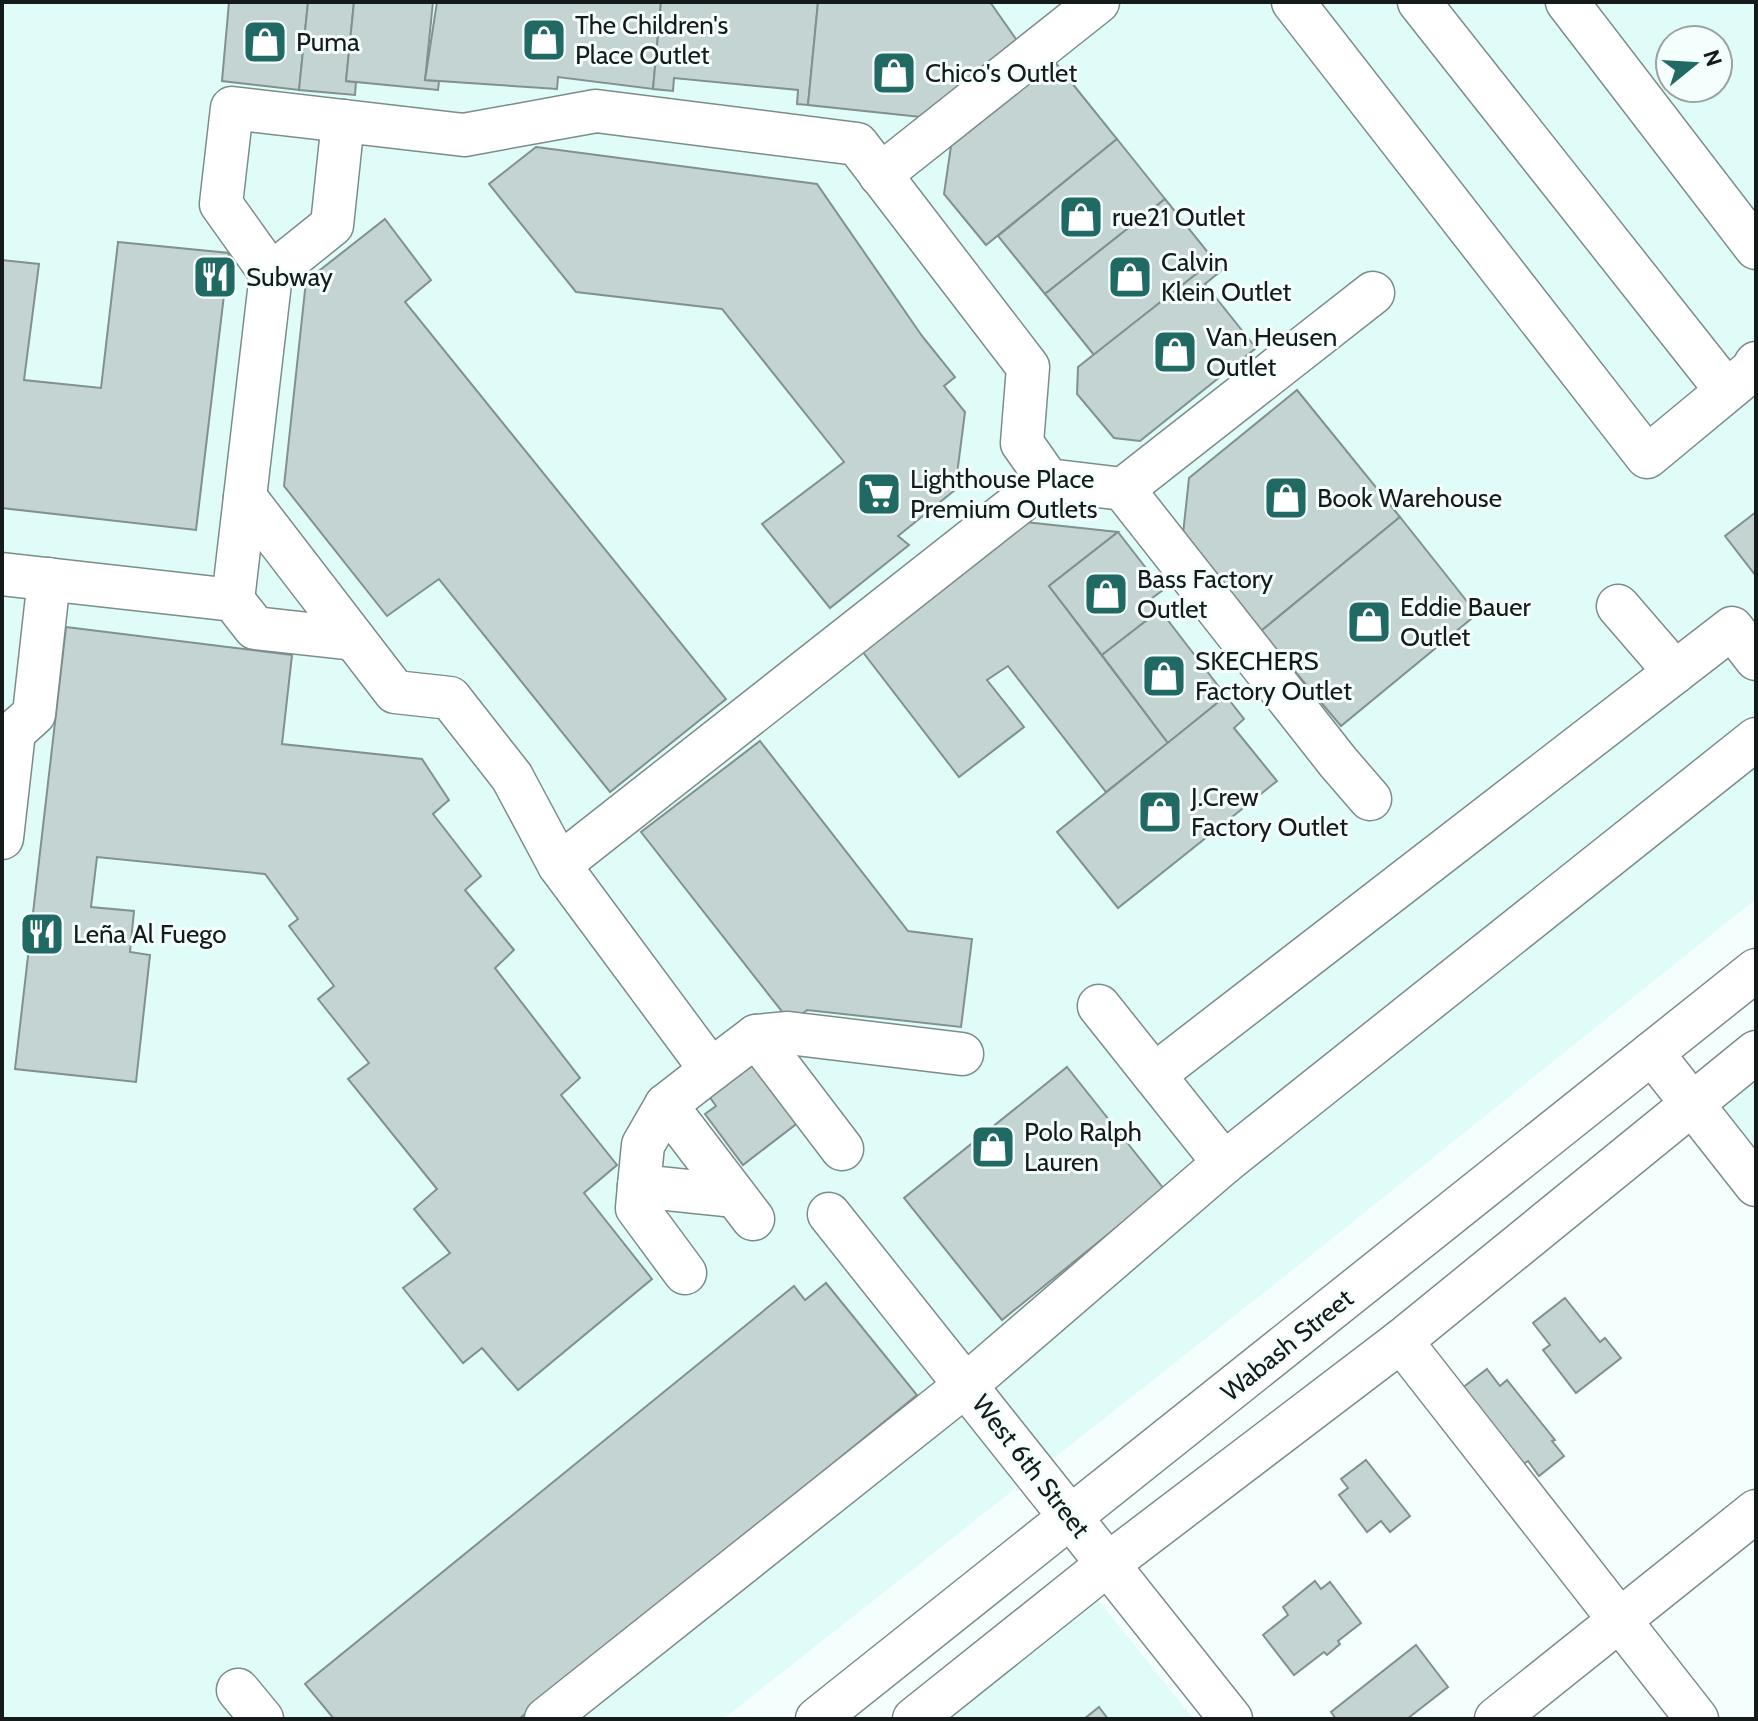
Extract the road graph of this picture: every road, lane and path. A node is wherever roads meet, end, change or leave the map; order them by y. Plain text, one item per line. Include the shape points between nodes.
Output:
1 (1098, 2) edge
2 (1293, 2) edge
3 (1419, 2) edge
4 (1567, 2) edge
5 (343, 121) junction
6 (880, 175) junction
7 (1756, 248) edge
8 (271, 274) junction
9 (1373, 293) dead end
10 (1741, 377) edge
11 (1048, 480) junction
12 (1123, 489) junction
13 (245, 497) junction
14 (2, 574) edge
15 (49, 579) junction
16 (233, 600) junction
17 (1618, 606) dead end
18 (354, 639) junction
19 (1756, 659) edge
20 (1675, 672) junction
21 (8, 724) edge
22 (1756, 739) edge
23 (1370, 799) dead end
24 (2, 838) edge
25 (559, 865) junction
26 (1756, 970) edge
27 (1099, 1006) dead end
28 (756, 1036) junction
29 (1756, 1052) edge
30 (1652, 1053) junction
31 (962, 1054) dead end
32 (711, 1070) junction
33 (1154, 1075) junction
34 (1692, 1103) junction
35 (666, 1105) junction
36 (842, 1149) dead end
37 (1224, 1163) junction
38 (1756, 1185) edge
39 (639, 1186) junction
40 (829, 1214) dead end
41 (685, 1273) dead end
42 (1401, 1341) junction
43 (966, 1385) junction
44 (1756, 1511) edge
45 (1071, 1517) junction
46 (1108, 1564) junction
47 (1620, 1620) junction
48 (546, 1719) edge
49 (817, 1719) edge
50 (914, 1719) edge
51 (1231, 1719) edge
52 (1496, 1719) edge
53 (1697, 1719) edge

1 - 6 street
2 - 10 street via 1647,457
3 - 10 street
4 - 7 street
5 - 6 street via 464,135 596,111 857,144
5 - 8 street via 332,225
5 - 8 street via 232,108 221,204
6 - 11 street via 1028,367 1022,443
8 - 13 street
9 - 12 street
11 - 12 street
11 - 25 street
12 - 23 street
13 - 16 street
13 - 18 street
14 - 15 street
15 - 16 street
15 - 21 street via 34,714
16 - 18 street via 255,628
17 - 20 street
18 - 25 street via 395,692 450,698 512,777
19 - 20 street via 1732,628
20 - 33 street
21 - 24 street
22 - 37 street
25 - 32 street
26 - 30 street, Wabash Street
27 - 33 street
28 - 31 street via 788,1033
28 - 32 street
28 - 36 street
29 - 34 street
30 - 34 street
30 - 45 street, Wabash Street
32 - 35 street
33 - 37 street
34 - 38 street
34 - 42 street
35 - 39 street via 643,1145
35 - 39 street via 744,1208
37 - 43 street
39 - 41 street via 637,1208
40 - 43 street, West 6th Street
42 - 46 street
42 - 47 street
43 - 45 street, West 6th Street
43 - 48 street
44 - 47 street
45 - 46 street, West 6th Street
45 - 49 street, Wabash Street
46 - 50 street
46 - 51 street, West 6th Street
47 - 52 street
47 - 53 street

